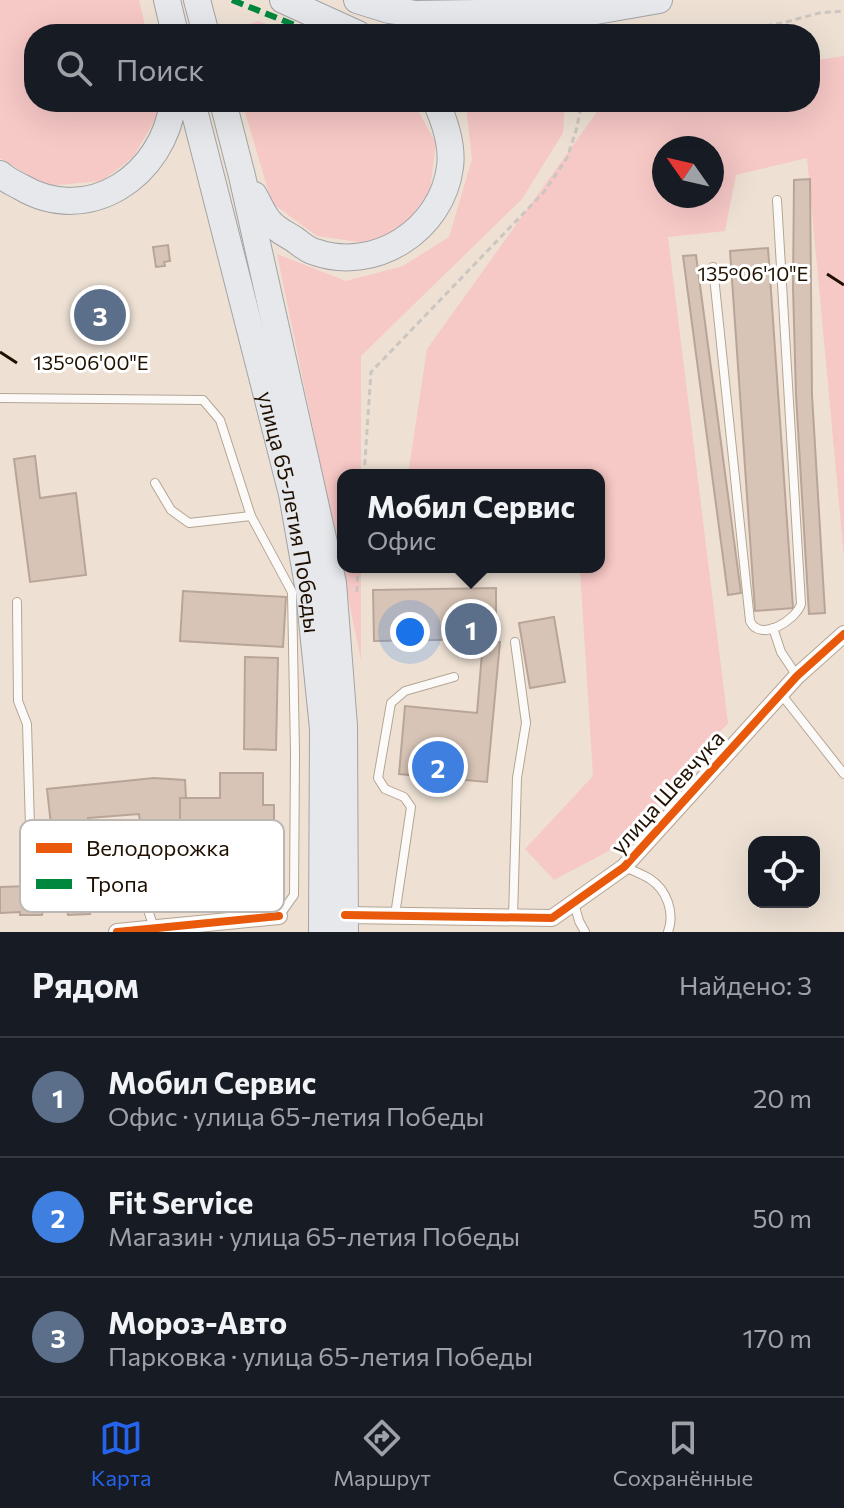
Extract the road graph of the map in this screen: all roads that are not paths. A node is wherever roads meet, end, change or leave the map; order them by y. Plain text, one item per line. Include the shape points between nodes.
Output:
1 (167, 0) edge
2 (197, 0) edge
3 (283, 0) edge
4 (318, 0) edge
5 (357, 0) edge
6 (473, 0) edge
7 (659, 0) edge
8 (389, 10) junction
9 (530, 12) junction
10 (173, 24) edge
11 (203, 24) edge
12 (336, 24) edge
13 (171, 112) edge
14 (195, 112) edge
15 (226, 112) edge
16 (440, 112) edge
17 (0, 174) edge
18 (242, 176) junction
19 (777, 200) dead end
20 (713, 267) dead end
21 (0, 398) edge
22 (155, 483) dead end
23 (251, 516) junction
24 (17, 602) dead end
25 (773, 628) junction
26 (844, 634) edge
27 (515, 642) dead end
28 (797, 676) junction
29 (454, 677) dead end
30 (780, 694) junction
31 (844, 774) edge
32 (30, 820) edge
33 (624, 867) junction
34 (574, 903) junction
35 (284, 909) edge
36 (149, 912) edge
37 (282, 912) edge
38 (279, 916) joint
39 (395, 916) junction
40 (513, 918) junction
41 (345, 923) edge
42 (154, 928) junction
43 (117, 932) edge
44 (322, 932) edge
45 (585, 932) edge
46 (668, 932) edge

1 - 10 main road
2 - 11 main road
3 - 12 main road
4 - 8 main road
5 - 8 main road
6 - 9 main road
7 - 9 main road via 596,11
8 - 9 main road
13 - 17 main road via 155,153 113,192 84,201 57,201
14 - 44 main road, улица 65-летия Победы via 292,494 309,591 323,729
15 - 18 main road
16 - 18 main road via 450,139 443,195 426,222 382,252 333,257 311,251 270,223
18 - 41 main road, улица 65-летия Победы via 333,583 344,726
19 - 25 lane via 801,604 793,618
20 - 25 lane via 750,621 757,630
21 - 23 lane via 203,400 220,420
22 - 23 lane via 171,510 189,523
23 - 35 lane via 292,592 294,895
24 - 32 lane via 18,701 27,724
25 - 28 lane
26 - 28 street, улица Шевчука
27 - 40 lane via 526,723 517,778
28 - 30 street, улица Шевчука
29 - 39 lane via 405,691 391,703 378,778 411,807
30 - 31 lane
30 - 33 street, улица Шевчука
33 - 34 street, улица Шевчука
33 - 46 lane via 652,880 669,902
34 - 40 street, улица Шевчука via 552,918
34 - 45 lane
36 - 42 lane
37 - 38 lane
38 - 42 street
39 - 40 street, улица Шевчука
39 - 41 street, улица Шевчука
42 - 43 street

